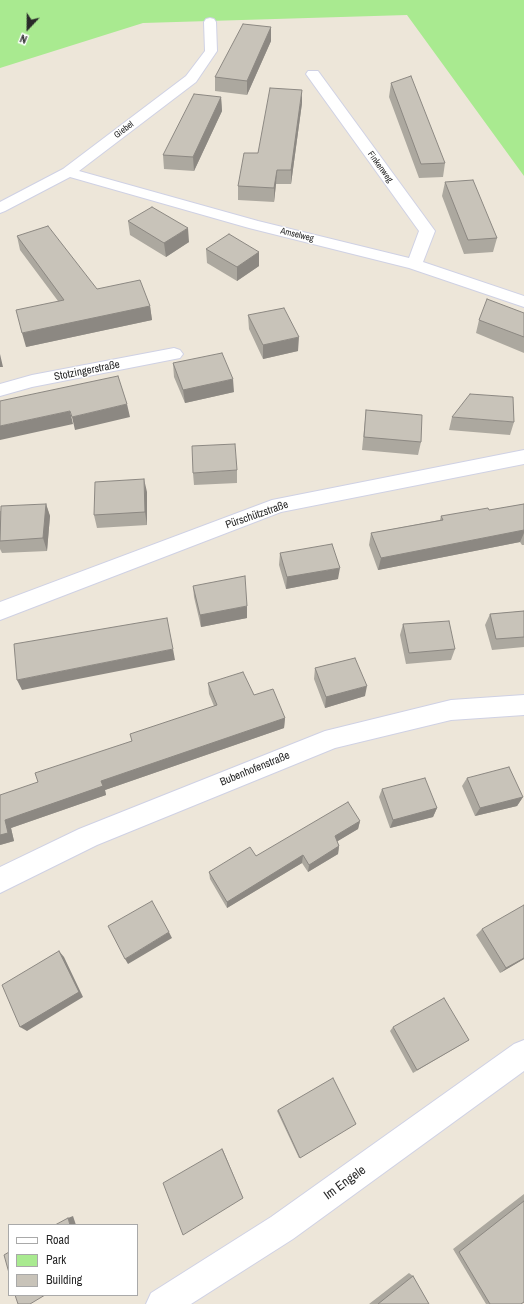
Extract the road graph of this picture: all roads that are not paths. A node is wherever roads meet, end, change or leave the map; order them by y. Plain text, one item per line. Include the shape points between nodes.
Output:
1 (210, 22) dead end
2 (313, 74) dead end
3 (68, 172) junction
4 (0, 208) edge
5 (414, 264) junction
6 (524, 302) edge
7 (174, 354) dead end
8 (0, 390) edge
9 (524, 457) edge
10 (0, 610) edge
11 (524, 705) edge
12 (0, 880) edge
13 (524, 1054) edge
14 (162, 1304) edge

1 - 3 street, Giebel via 211,52 191,79
2 - 5 street, Finkenweg via 427,231
3 - 4 street, Giebel
3 - 5 street, Amselweg via 254,225
5 - 6 street, Amselweg
7 - 8 street, Stotzingerstraße via 32,381
9 - 10 street, Pürschützstraße via 279,505
11 - 12 street, Bubenhofenstraße via 451,710 333,738 88,837
13 - 14 street, Im Engele via 282,1228

